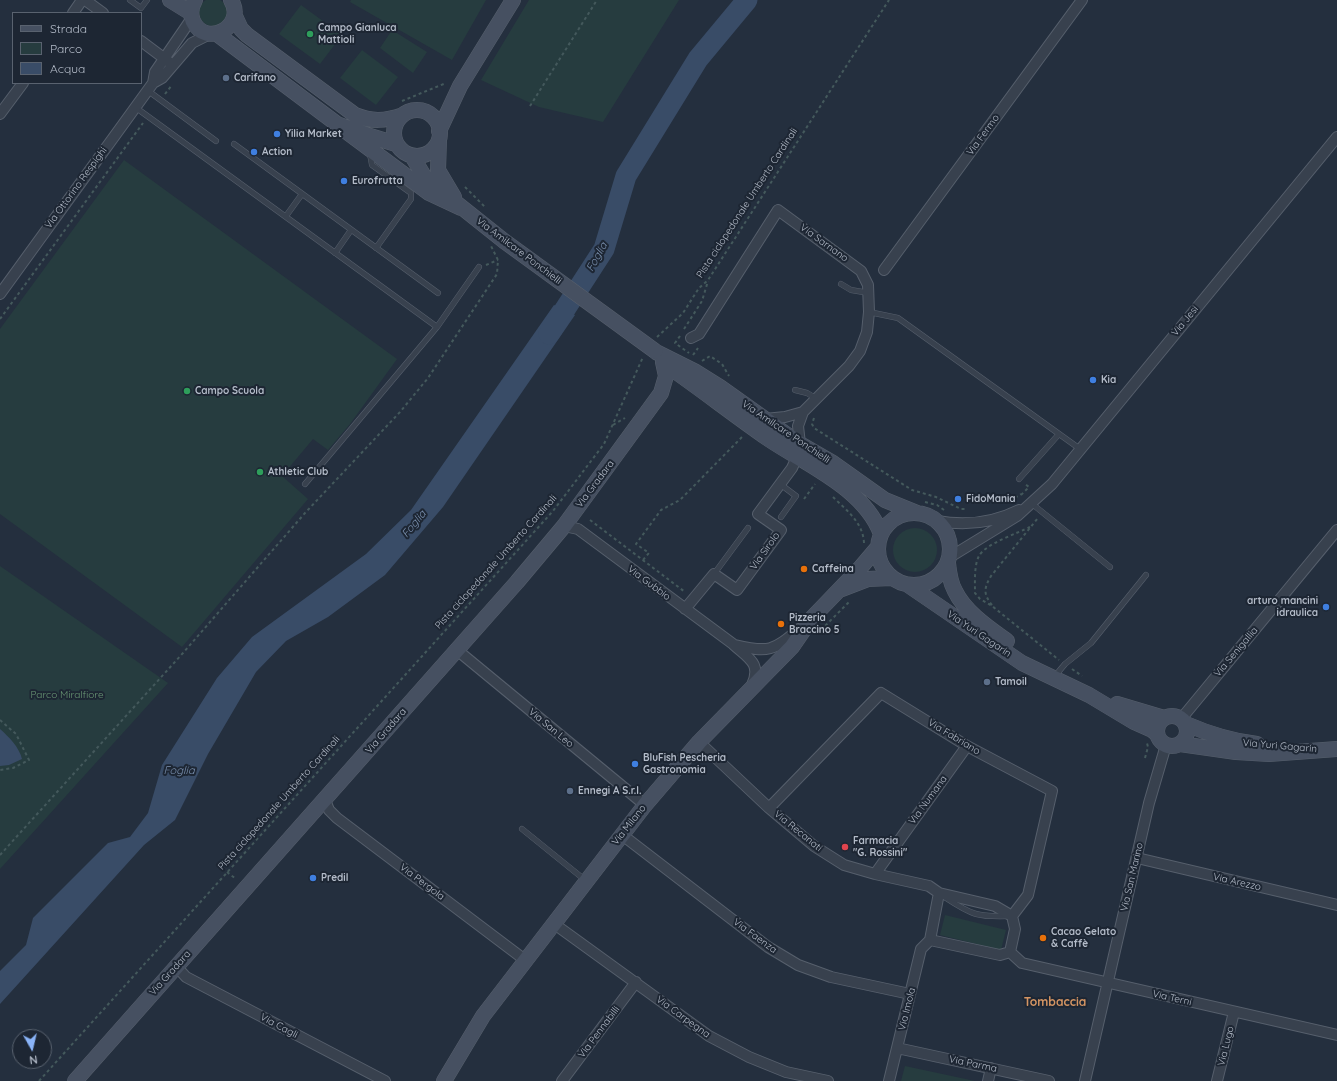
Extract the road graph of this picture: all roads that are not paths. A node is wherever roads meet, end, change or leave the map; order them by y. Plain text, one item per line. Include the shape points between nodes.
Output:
1 (84, 0) edge
2 (130, 0) edge
3 (147, 0) edge
4 (170, 0) edge
5 (513, 0) edge
6 (1082, 0) edge
7 (233, 5) edge
8 (192, 11) edge
9 (74, 12) edge
10 (102, 12) edge
11 (214, 34) junction
12 (142, 42) edge
13 (164, 58) junction
14 (172, 64) junction
15 (22, 84) edge
16 (460, 86) junction
17 (150, 87) junction
18 (135, 107) junction
19 (400, 109) junction
20 (422, 111) junction
21 (0, 114) edge
22 (337, 124) junction
23 (439, 136) junction
24 (1337, 137) edge
25 (216, 141) dead end
26 (234, 144) dead end
27 (396, 144) junction
28 (368, 149) junction
29 (412, 156) junction
30 (302, 194) junction
31 (460, 208) junction
32 (286, 216) junction
33 (351, 230) junction
34 (376, 248) junction
35 (335, 252) junction
36 (479, 267) road end
37 (884, 270) dead end
38 (840, 284) dead end
39 (438, 293) dead end
40 (869, 293) junction
41 (0, 294) edge
42 (869, 312) junction
43 (437, 327) junction
44 (696, 340) road end
45 (655, 352) junction
46 (795, 390) dead end
47 (817, 399) junction
48 (803, 412) junction
49 (765, 419) junction
50 (1059, 434) junction
51 (1080, 449) junction
52 (799, 450) junction
53 (1019, 479) road end
54 (305, 484) dead end
55 (780, 484) junction
56 (1031, 504) junction
57 (919, 507) junction
58 (781, 517) dead end
59 (937, 521) junction
60 (564, 526) junction
61 (748, 528) dead end
62 (1337, 530) edge
63 (874, 543) junction
64 (949, 560) junction
65 (1110, 567) dead end
66 (714, 574) junction
67 (1146, 574) dead end
68 (891, 578) junction
69 (908, 585) junction
70 (840, 590) junction
71 (685, 609) junction
72 (812, 618) junction
73 (733, 644) junction
74 (457, 650) junction
75 (1054, 676) junction
76 (750, 689) junction
77 (1089, 695) junction
78 (1164, 718) junction
79 (1183, 722) junction
80 (1168, 741) junction
81 (699, 742) junction
82 (967, 746) junction
83 (1334, 750) edge
84 (325, 800) junction
85 (645, 805) junction
86 (769, 808) junction
87 (522, 829) dead end
88 (621, 834) junction
89 (1137, 858) junction
90 (875, 874) junction
91 (586, 880) junction
92 (939, 894) junction
93 (1337, 905) edge
94 (1012, 916) junction
95 (553, 924) junction
96 (930, 940) junction
97 (1010, 952) junction
98 (525, 960) junction
99 (176, 966) junction
100 (636, 982) junction
101 (1109, 984) junction
102 (910, 994) junction
103 (1234, 1012) junction
104 (1337, 1035) edge
105 (897, 1048) junction
106 (991, 1068) junction
107 (785, 1076) edge
108 (75, 1081) edge
109 (385, 1081) edge
110 (444, 1081) edge
111 (562, 1081) edge
112 (828, 1081) edge
113 (889, 1081) edge
114 (988, 1081) edge
115 (1049, 1081) edge
116 (1085, 1081) edge
117 (1217, 1081) edge

1 - 9 street
1 - 10 street
2 - 3 lane via 141,8
4 - 8 main road, Via Amilcare Ponchielli
5 - 16 main road
6 - 37 street, Via Fermo
7 - 11 main road via 229,28
7 - 19 main road via 241,29 247,35 355,115 365,119 386,120
8 - 11 main road, Via Amilcare Ponchielli via 198,29
8 - 13 street, Via Ottorino Respighi
11 - 14 street, Via Ottorino Respighi via 192,43
11 - 22 main road, Via Amilcare Ponchielli
12 - 13 street
13 - 14 street
13 - 17 street, Via Ottorino Respighi via 154,72
14 - 17 street, Via Ottorino Respighi via 162,78
15 - 21 street
16 - 20 main road via 440,104
16 - 23 main road
17 - 18 street, Via Ottorino Respighi
17 - 25 lane
18 - 32 lane
18 - 41 street, Via Ottorino Respighi
19 - 20 main road via 409,112
19 - 27 main road via 394,128
20 - 23 main road via 434,119
22 - 27 main road, Via Amilcare Ponchielli
22 - 28 main road
23 - 29 main road via 431,151
23 - 31 main road, Via Amilcare Ponchielli via 438,170
24 - 51 street, Via Jesi
26 - 30 lane
27 - 29 main road, Via Amilcare Ponchielli
28 - 31 main road via 429,193
28 - 34 lane via 372,165 411,193 411,199
29 - 31 main road, Via Amilcare Ponchielli via 424,176
30 - 32 lane
30 - 33 lane
31 - 45 main road, Via Amilcare Ponchielli, bridge via 497,243
32 - 35 lane
33 - 34 lane
33 - 35 lane
34 - 39 lane
35 - 43 lane
36 - 43 lane
38 - 40 lane via 851,290
40 - 42 street, Via Sarnano
40 - 44 street, Via Sarnano via 861,270 778,210
42 - 47 street, Via Sarnano via 867,332 860,351 850,366
42 - 50 lane via 898,318
43 - 54 lane
45 - 49 main road, Via Amilcare Ponchielli via 696,372
45 - 52 main road, Via Amilcare Ponchielli via 754,428
45 - 60 main road, Via Gradara via 666,376 661,393
46 - 47 lane
47 - 48 street, Via Sarnano
48 - 49 street, Via Sarnano
48 - 52 street via 798,426
49 - 52 main road, Via Amilcare Ponchielli
50 - 51 lane
50 - 53 lane
51 - 56 street, Via Jesi via 1052,484
52 - 55 street, Via Sirolo via 792,468
52 - 57 main road, Via Amilcare Ponchielli via 833,463 885,500
52 - 63 main road, Via Amilcare Ponchielli via 870,513
55 - 58 lane via 796,496
55 - 66 street, Via Sirolo via 758,514 781,530 736,590
56 - 59 street, Via Jesi via 1000,517 967,524
56 - 64 street, Via Jesi via 1004,525
56 - 65 lane
57 - 59 main road
57 - 63 main road via 896,518
59 - 64 main road via 949,537
60 - 71 street, Via Gubbio via 578,529
60 - 74 main road, Via Gradara
61 - 66 lane
62 - 79 street, Via Senigallia
63 - 68 main road via 882,567
63 - 70 main road, Via Milano
64 - 69 main road via 941,574 932,581
64 - 75 main road, Via Yuri Gagarin via 950,577 955,591 965,605 984,624
66 - 71 street
67 - 75 lane via 1091,643 1064,664
68 - 69 main road
68 - 70 main road, Via Milano via 868,579
69 - 75 main road, Via Yuri Gagarin via 1022,663
70 - 72 main road, Via Milano
71 - 73 street, Via Gubbio
72 - 73 street, Via Gubbio via 777,646 758,650
72 - 76 main road, Via Milano via 792,647
73 - 76 street, Via Gubbio via 756,668
74 - 84 main road, Via Gradara
74 - 85 street, Via San Leo
75 - 77 main road, Via Yuri Gagarin
76 - 81 main road, Via Milano
77 - 78 main road, Via Yuri Gagarin
77 - 80 main road, Via Yuri Gagarin
78 - 79 main road, Via Yuri Gagarin via 1175,716
78 - 80 main road via 1158,725
79 - 80 main road via 1187,733
79 - 83 main road, Via Yuri Gagarin via 1205,733 1238,742
80 - 83 main road, Via Yuri Gagarin via 1236,752 1270,754
80 - 89 street, Via San Marino via 1149,804
81 - 85 main road, Via Milano
81 - 86 street, Via Recanati
82 - 86 street, Via Fabriano via 881,693
82 - 90 street, Via Numana
82 - 94 street, Via Fabriano via 1052,791 1028,895
84 - 98 street, Via Pergola via 329,810 337,818
84 - 99 main road, Via Gradara
85 - 88 main road, Via Milano
86 - 90 street, Via Recanati via 820,850 844,865
87 - 91 lane
88 - 91 main road, Via Milano
88 - 102 street, Via Faenza via 768,947 798,965 831,977
89 - 93 street, Via Arezzo
89 - 101 street, Via San Marino
90 - 92 street, Via Recanati via 929,886
91 - 95 main road, Via Milano
92 - 94 street, Via Recanati via 995,906
92 - 96 street
94 - 97 street via 1016,929
95 - 98 main road, Via Milano
95 - 100 street, Via Carpegna
96 - 97 street via 1000,955
96 - 102 street, Via Imola via 921,949
97 - 101 street, Via Terni via 1022,963
98 - 110 main road, Via Milano via 472,1034
99 - 108 main road, Via Gradara
99 - 109 street, Via Cagli via 186,977
100 - 107 street, Via Carpegna via 709,1036
100 - 111 street, Via Pennabilli
101 - 103 street, Via Terni
101 - 116 street, Via San Marino
102 - 105 street, Via Imola
103 - 104 street, Via Terni
103 - 117 street, Via Lugo
105 - 106 street, Via Parma
105 - 113 street, Via Imola
106 - 114 street
106 - 115 street, Via Parma
107 - 112 street, Via Carpegna

